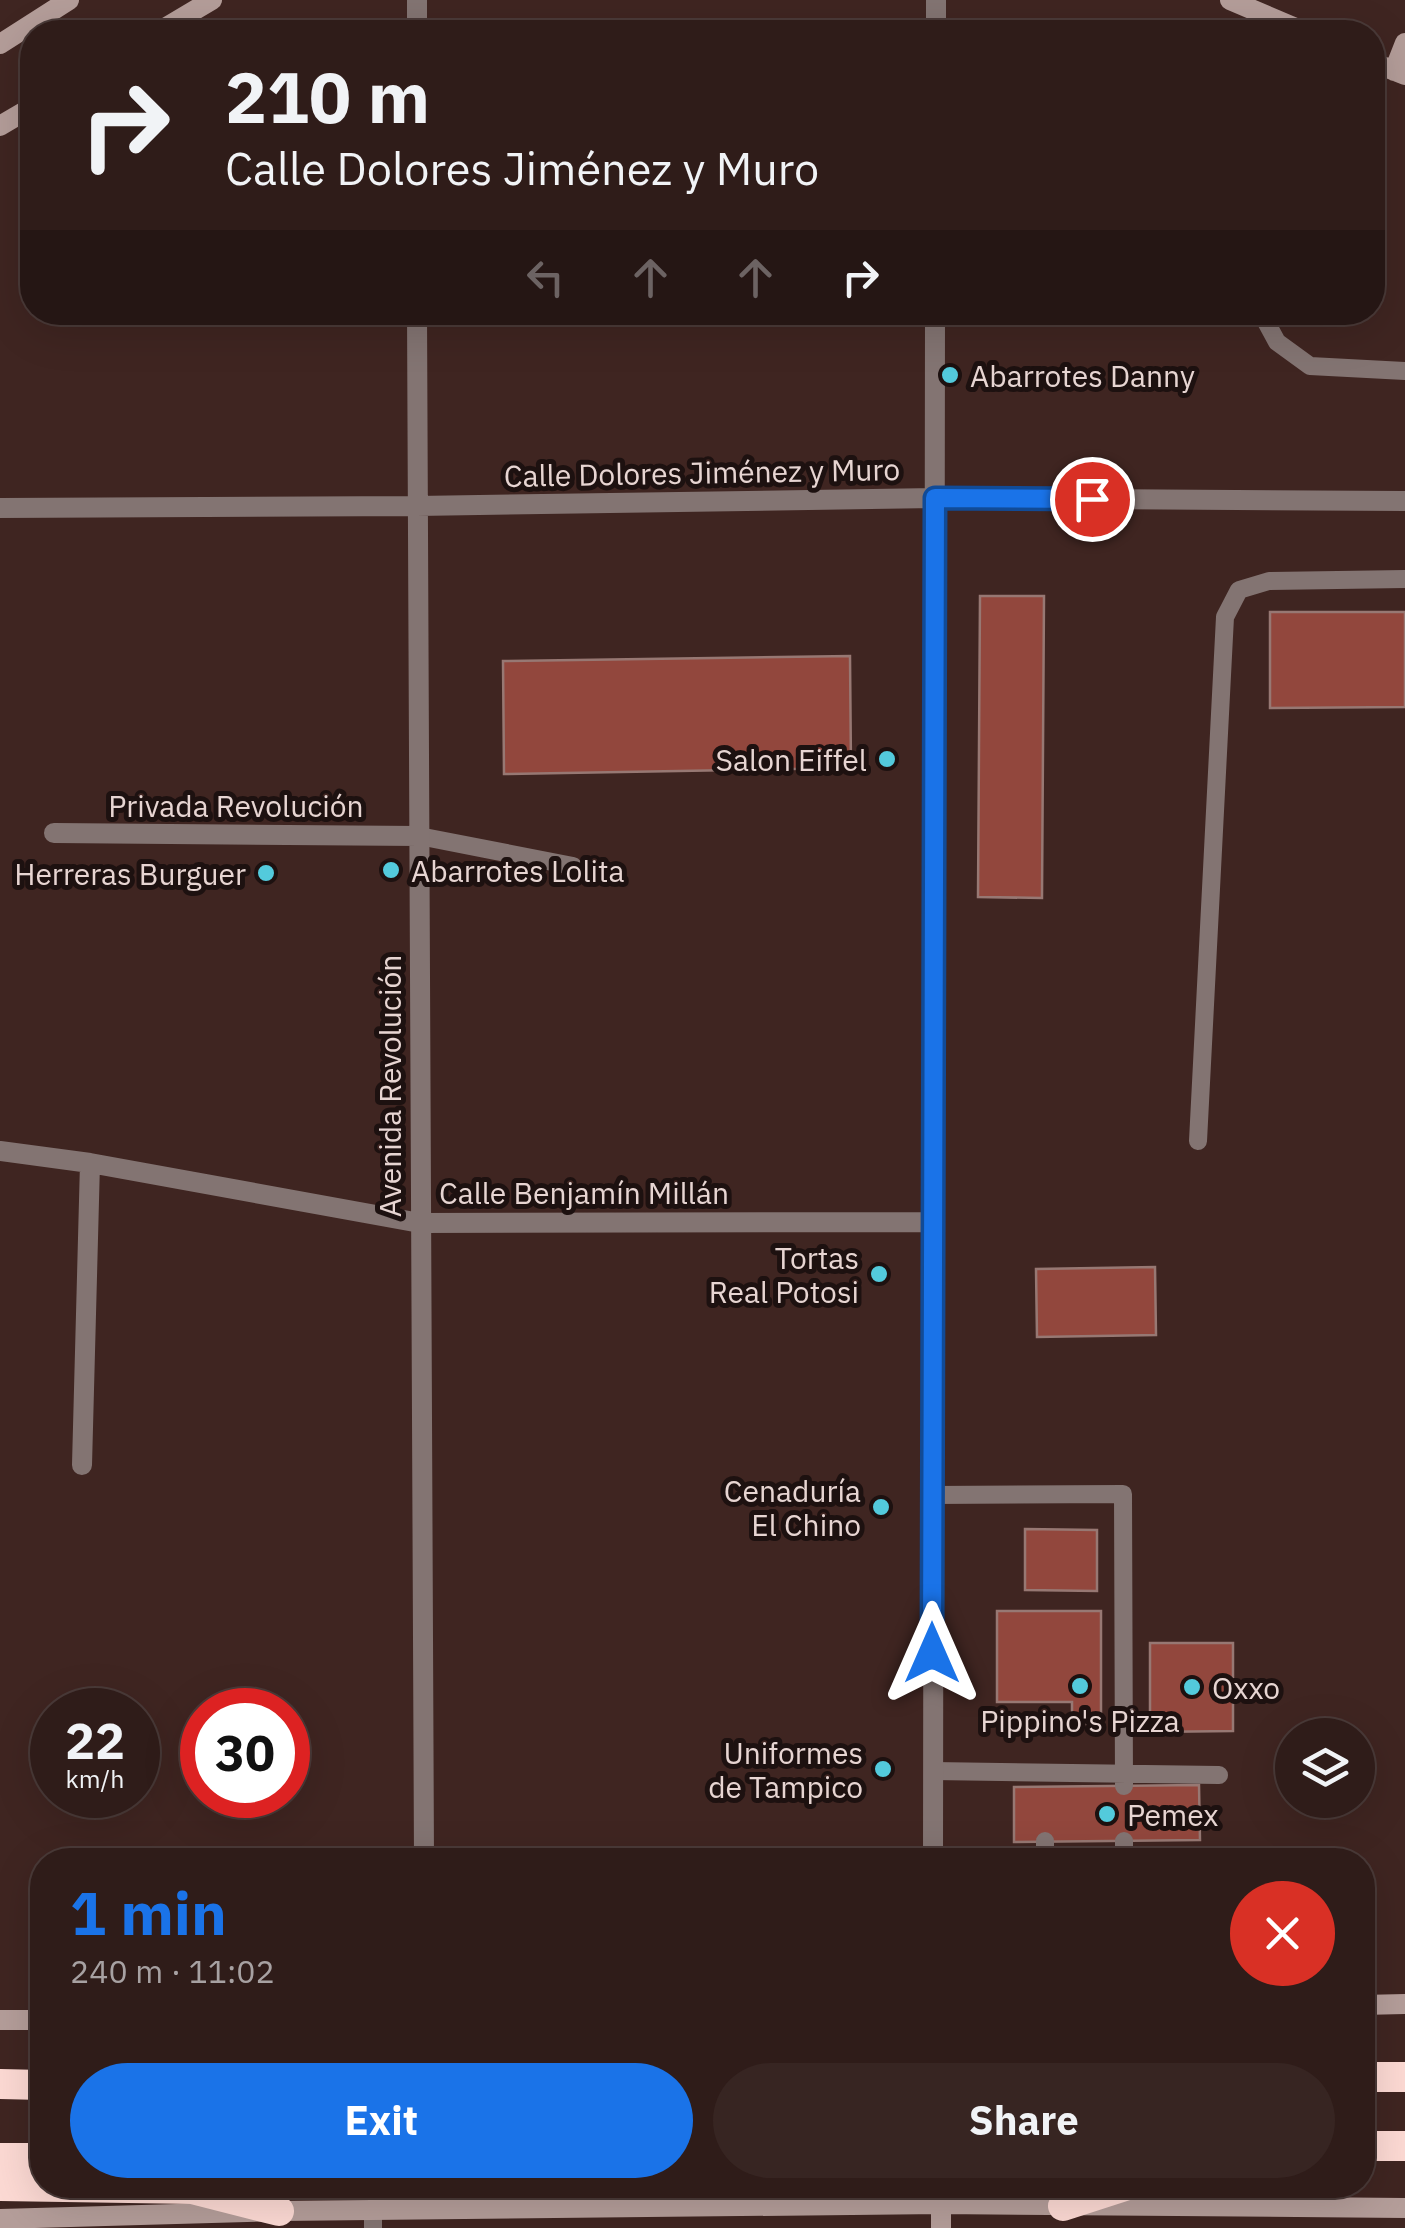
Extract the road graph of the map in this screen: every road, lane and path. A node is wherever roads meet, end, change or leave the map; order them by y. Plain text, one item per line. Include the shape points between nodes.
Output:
1 (69, 0) edge
2 (212, 0) edge
3 (1230, 0) edge
4 (38, 20) edge
5 (178, 20) edge
6 (1278, 20) edge
7 (1405, 43) edge
8 (1399, 73) edge
9 (417, 325) edge
10 (935, 325) edge
11 (1268, 325) edge
12 (1405, 370) edge
13 (935, 498) junction
14 (1405, 501) edge
15 (417, 506) junction
16 (0, 508) edge
17 (1405, 579) edge
18 (54, 833) dead end
19 (418, 836) junction
20 (573, 866) dead end
21 (1198, 1141) dead end
22 (0, 1151) edge
23 (90, 1163) junction
24 (420, 1222) junction
25 (934, 1222) junction
26 (82, 1465) dead end
27 (932, 1496) junction
28 (933, 1771) junction
29 (1220, 1775) dead end
30 (1125, 1780) junction
31 (424, 1848) edge
32 (933, 1848) edge
33 (1405, 2004) edge
34 (1375, 2005) edge
35 (0, 2020) edge
36 (30, 2020) edge
37 (1405, 2076) edge
38 (1375, 2077) edge
39 (0, 2084) edge
40 (30, 2084) edge
41 (1375, 2146) edge
42 (1405, 2146) edge
43 (0, 2158) edge
44 (30, 2158) edge
45 (0, 2186) edge
46 (30, 2186) edge
47 (228, 2198) edge
48 (1088, 2198) edge
49 (941, 2204) junction
50 (1063, 2206) junction
51 (1405, 2208) edge
52 (279, 2211) junction
53 (0, 2219) edge
54 (373, 2219) edge
55 (941, 2228) edge

1 - 4 main road
2 - 5 main road
3 - 6 main road
7 - 8 main road
9 - 15 street, Avenida Revolución
10 - 13 street
11 - 12 lane via 1277,342 1310,366
13 - 14 street, Calle Dolores Jiménez y Muro
13 - 15 street, Calle Dolores Jiménez y Muro
13 - 25 street
15 - 16 street, Calle Dolores Jiménez y Muro
15 - 19 street, Avenida Revolución
17 - 21 lane via 1269,581 1239,590 1225,617
18 - 19 street, Privada Revolución
19 - 20 lane
19 - 24 street, Avenida Revolución
22 - 23 street, Calle Benjamín Millán
23 - 24 street, Calle Benjamín Millán
23 - 26 street
24 - 25 street, Calle Benjamín Millán
24 - 31 street, Avenida Revolución
25 - 27 street
27 - 28 street
27 - 30 lane via 1123,1494
28 - 30 lane
28 - 32 street
29 - 30 lane
33 - 34 main road
35 - 36 main road
37 - 38 highway
39 - 40 highway
41 - 42 highway
43 - 44 highway
45 - 46 highway
47 - 52 highway
48 - 50 highway
49 - 50 main road
49 - 54 main road
49 - 55 main road
50 - 51 main road
52 - 53 main road
52 - 54 main road

